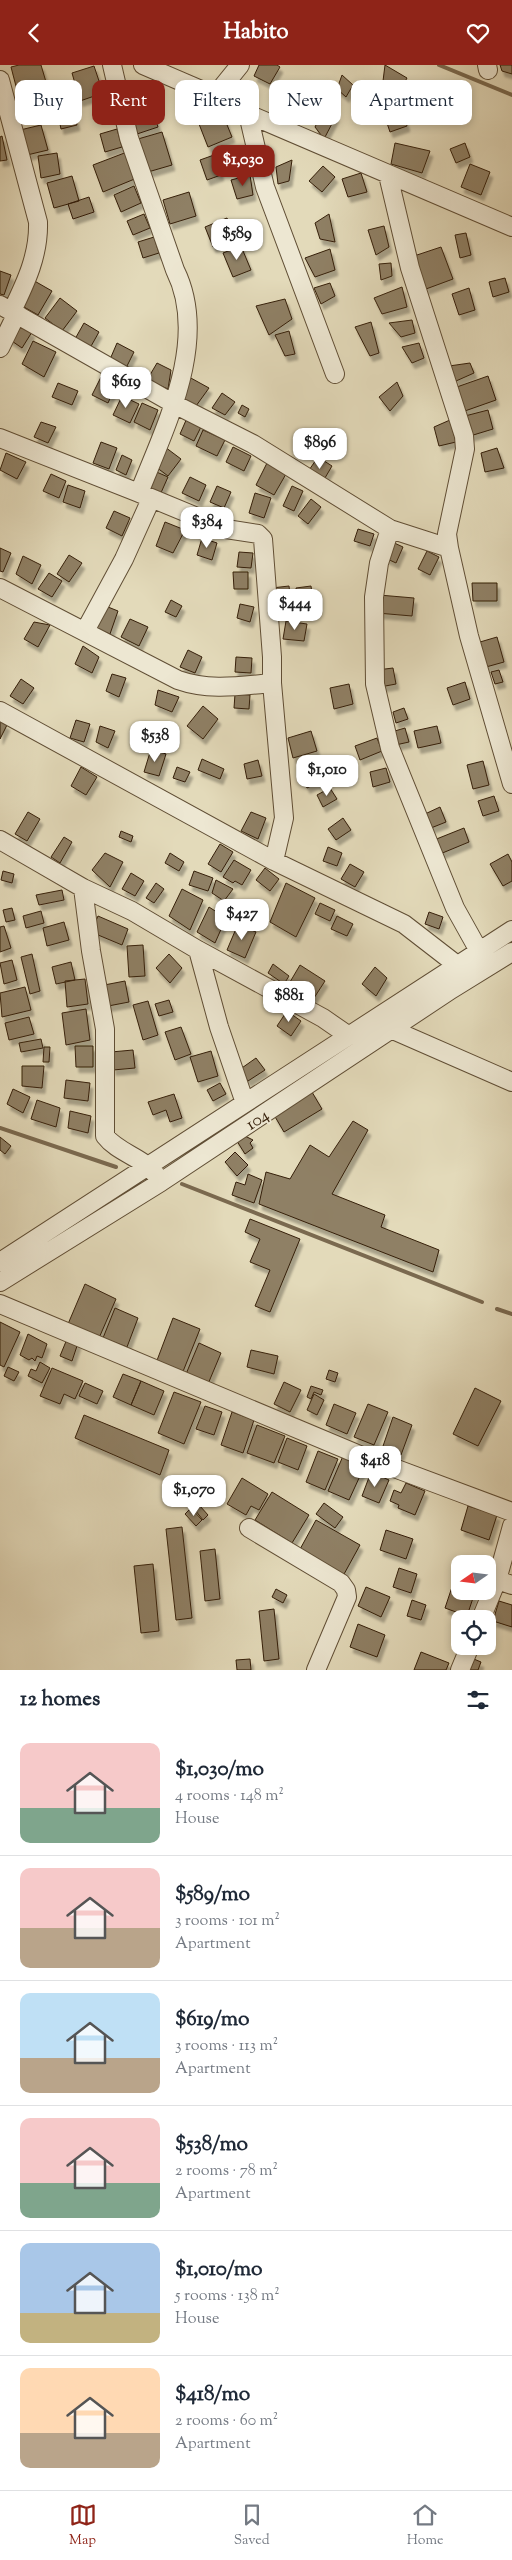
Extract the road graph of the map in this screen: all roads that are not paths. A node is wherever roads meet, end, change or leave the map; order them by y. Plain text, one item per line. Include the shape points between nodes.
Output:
1 (112, 65) edge
2 (143, 65) edge
3 (240, 65) edge
4 (0, 79) edge
5 (178, 80) edge
6 (228, 80) edge
7 (259, 119) edge
8 (251, 125) edge
9 (388, 175) junction
10 (512, 228) edge
11 (10, 310) edge
12 (0, 348) edge
13 (335, 374) dead end
14 (176, 405) junction
15 (0, 438) edge
16 (145, 496) junction
17 (390, 529) junction
18 (449, 549) junction
19 (0, 588) edge
20 (85, 631) junction
21 (272, 683) junction
22 (0, 711) edge
23 (512, 784) edge
24 (0, 840) edge
25 (274, 861) junction
26 (83, 888) junction
27 (512, 930) edge
28 (198, 950) junction
29 (478, 951) junction
30 (512, 952) edge
31 (456, 965) junction
32 (372, 1022) junction
33 (393, 1029) junction
34 (349, 1036) junction
35 (512, 1082) edge
36 (245, 1103) junction
37 (150, 1167) junction
38 (161, 1182) junction
39 (0, 1262) edge
40 (0, 1282) edge
41 (0, 1304) edge
42 (512, 1512) edge
43 (512, 1526) edge
44 (249, 1528) dead end
45 (504, 1583) edge
46 (487, 1610) edge
47 (466, 1655) edge
48 (316, 1670) edge
49 (460, 1670) edge

1 - 14 street via 129,138 184,288 188,322 186,358
2 - 5 street
3 - 6 street
4 - 11 street via 38,222 35,258
7 - 9 street
8 - 13 street via 265,187
9 - 10 street
9 - 18 street via 410,268 464,436 465,449 448,534
11 - 12 street
11 - 14 street
14 - 16 street
14 - 17 street via 253,445
15 - 16 street
16 - 20 street via 124,559
16 - 21 street via 226,529 258,534 263,539
17 - 18 street
17 - 29 street via 379,563 374,597 375,684 390,748 455,908
18 - 23 street via 469,636
19 - 20 street
20 - 21 street via 195,686 209,688
21 - 25 street via 284,817
22 - 25 street
24 - 26 street
25 - 31 street via 404,924
26 - 28 street via 132,911
26 - 37 street via 90,951 105,1029 105,1136
27 - 29 street
28 - 34 street via 323,1017
28 - 36 street via 219,1027
29 - 31 street
30 - 33 street, 104
31 - 32 street
32 - 33 street
32 - 34 street
33 - 35 street
33 - 38 street, 104
34 - 36 street
36 - 37 street
37 - 38 street
37 - 39 street
38 - 40 street, 104
41 - 42 street via 362,1456
43 - 45 street
44 - 48 street via 341,1583 346,1590 347,1597
45 - 46 street
47 - 49 street

